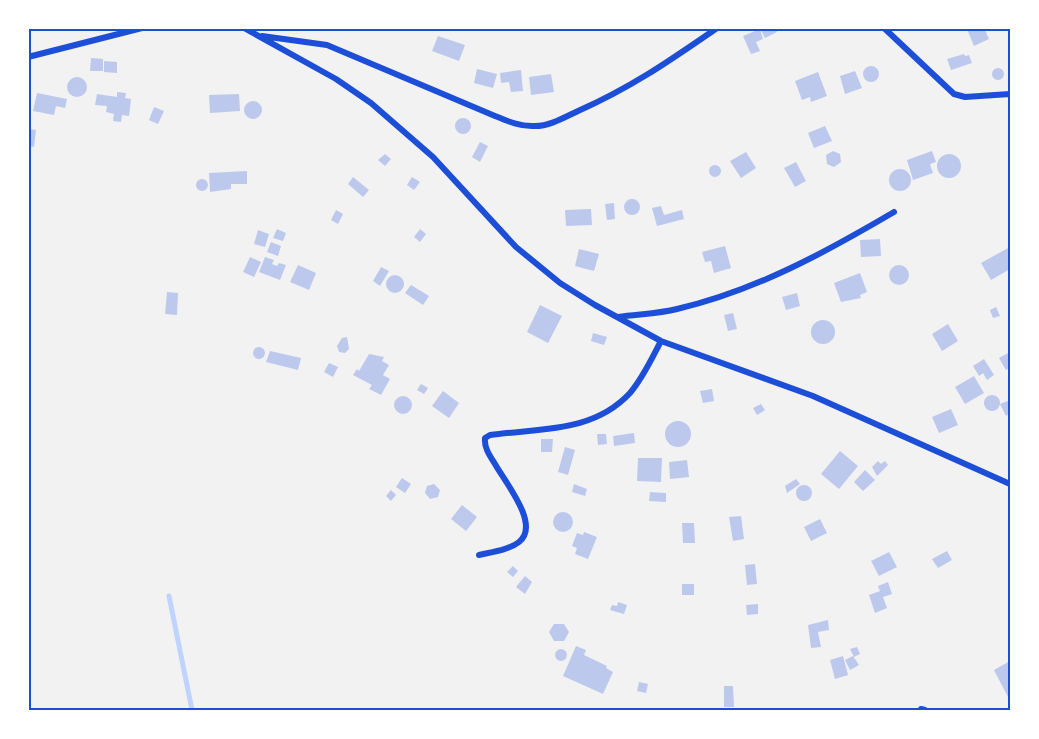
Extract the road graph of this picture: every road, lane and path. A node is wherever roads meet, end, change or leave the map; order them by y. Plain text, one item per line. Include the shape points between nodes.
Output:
1 (142, 28) edge
2 (243, 28) edge
3 (717, 28) edge
4 (884, 28) edge
5 (256, 35) junction
6 (28, 57) edge
7 (1011, 94) edge
8 (894, 212) dead end
9 (618, 316) junction
10 (661, 341) junction
11 (1011, 484) edge
12 (479, 555) dead end

1 - 6 street
2 - 5 street
3 - 5 street via 653,74 615,95 535,126 495,116 327,45
4 - 7 street via 954,94
5 - 9 street via 371,103 433,157 516,247 560,283
8 - 9 street via 755,284 674,310
9 - 10 street
10 - 11 street via 813,396
10 - 12 street via 631,392 608,413 582,424 488,436 488,453 524,514 528,528 525,536 511,546

